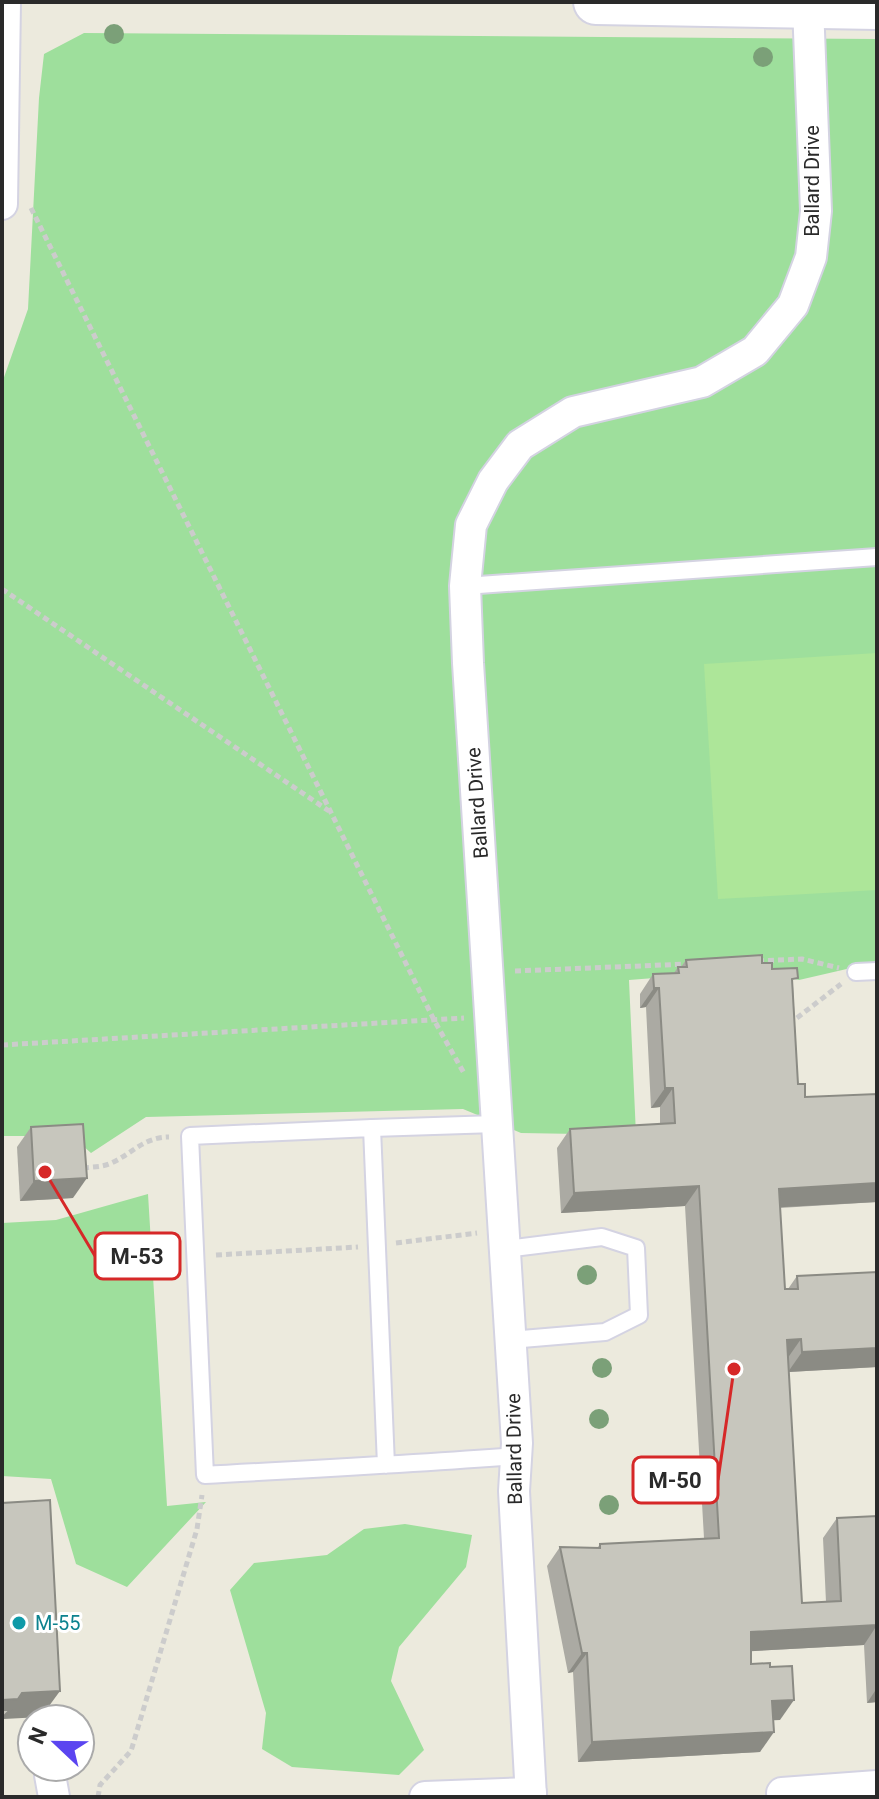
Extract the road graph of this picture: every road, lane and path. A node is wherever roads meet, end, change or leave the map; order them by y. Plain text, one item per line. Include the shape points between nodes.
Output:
1 (5, 2) edge
2 (596, 2) edge
3 (808, 6) junction
4 (877, 7) edge
5 (3, 192) edge
6 (877, 557) edge
7 (465, 586) junction
8 (2, 589) edge
9 (331, 812) junction
10 (756, 961) edge
11 (694, 963) edge
12 (663, 965) junction
13 (877, 971) edge
14 (488, 972) junction
15 (856, 972) junction
16 (664, 976) edge
17 (491, 1017) junction
18 (434, 1020) junction
19 (780, 1028) edge
20 (2, 1045) edge
21 (495, 1089) junction
22 (496, 1124) junction
23 (372, 1128) junction
24 (190, 1136) junction
25 (74, 1168) edge
26 (505, 1239) junction
27 (377, 1245) junction
28 (195, 1256) junction
29 (510, 1340) junction
30 (516, 1456) junction
31 (386, 1465) junction
32 (205, 1475) junction
33 (877, 1786) edge
34 (782, 1793) dead end
35 (531, 1795) edge
36 (98, 1797) edge
37 (425, 1797) edge

1 - 5 street
2 - 3 main road
3 - 4 main road
3 - 7 street, Ballard Drive via 816,211 811,257 793,305 755,351 702,382 573,412 520,445 493,481 471,525
5 - 9 path via 28,203
6 - 7 lane
7 - 14 street, Ballard Drive
8 - 9 path
9 - 18 path
10 - 15 path via 802,959
11 - 12 path
12 - 14 path
12 - 16 path
13 - 15 lane
14 - 17 street, Ballard Drive
15 - 19 path
17 - 18 path
17 - 21 street, Ballard Drive
18 - 20 path
18 - 21 path via 463,1074
21 - 22 street, Ballard Drive
22 - 23 lane
22 - 26 street, Ballard Drive
23 - 24 lane
23 - 27 lane
24 - 25 path via 156,1137 113,1163
24 - 28 lane
26 - 27 path
26 - 29 street, Ballard Drive
26 - 29 lane via 602,1237 636,1248 639,1315 605,1332
27 - 28 path
27 - 31 lane
28 - 32 lane
29 - 30 street, Ballard Drive
30 - 31 lane
30 - 35 street, Ballard Drive
31 - 32 lane
32 - 36 path via 197,1529 131,1751 100,1785
33 - 34 street
35 - 37 street

